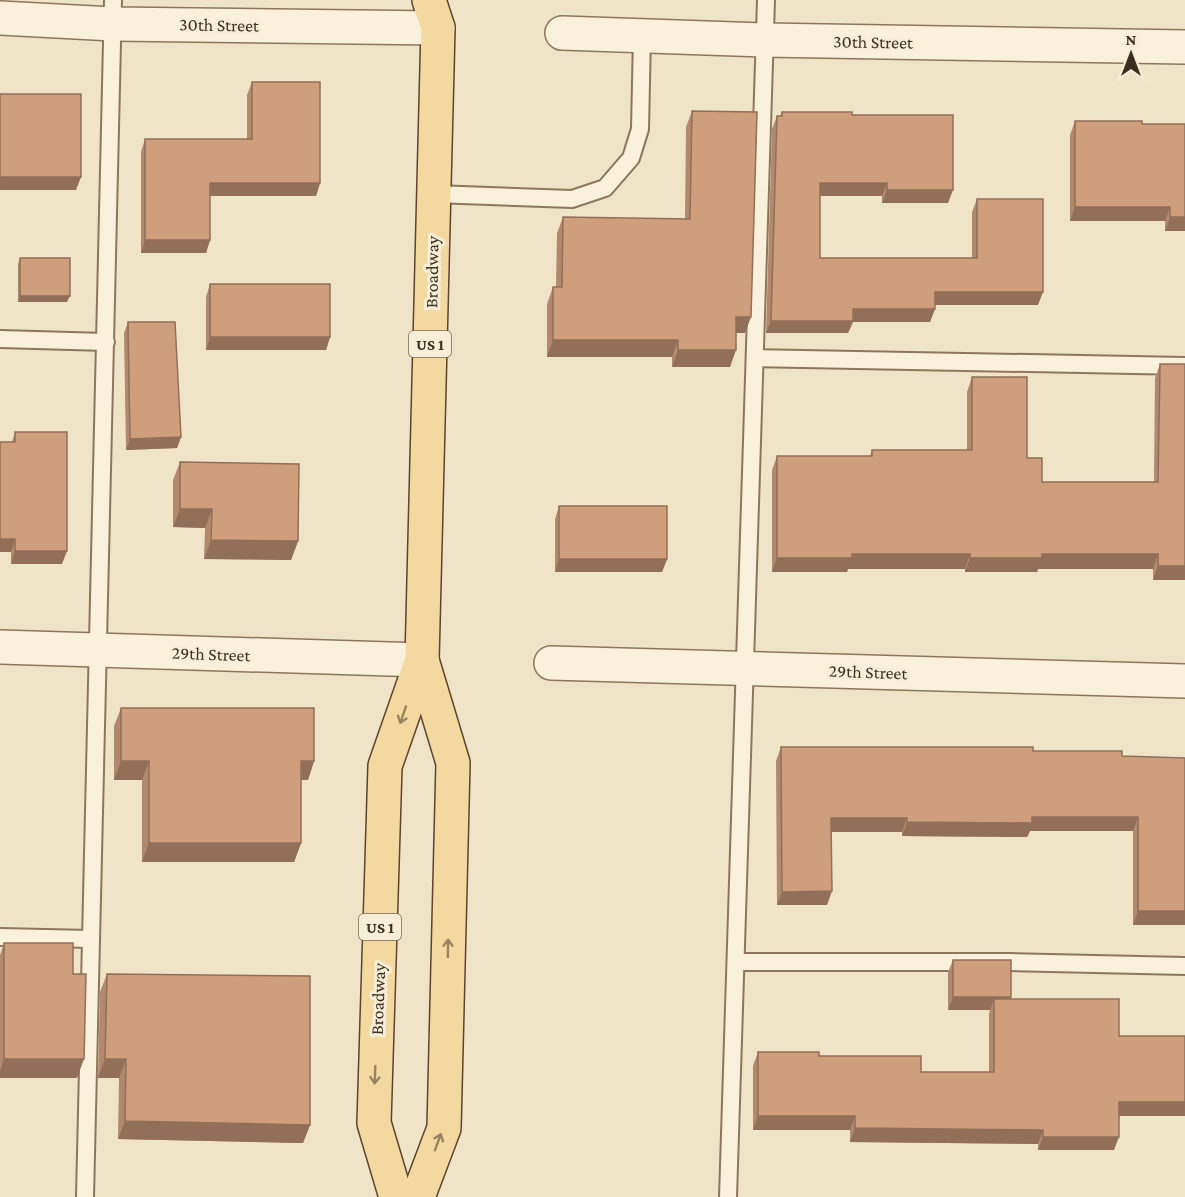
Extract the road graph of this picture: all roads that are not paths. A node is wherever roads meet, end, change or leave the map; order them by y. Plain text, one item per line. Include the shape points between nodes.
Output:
1 (766, 0) edge
2 (439, 9) edge
3 (113, 12) edge
4 (0, 18) edge
5 (562, 33) dead end
6 (642, 36) junction
7 (765, 40) junction
8 (1185, 47) edge
9 (434, 194) junction
10 (0, 339) edge
11 (106, 342) junction
12 (755, 358) junction
13 (1185, 366) edge
14 (0, 647) edge
15 (99, 650) junction
16 (422, 660) junction
17 (551, 663) dead end
18 (746, 669) junction
19 (1185, 681) edge
20 (0, 937) edge
21 (92, 939) junction
22 (736, 962) junction
23 (1185, 966) edge
24 (85, 1197) edge
25 (396, 1197) edge
26 (418, 1197) edge
27 (728, 1197) edge

1 - 7 lane
2 - 3 street, 30th Street
2 - 9 main road, Broadway / US 1
3 - 4 street, 30th Street
3 - 11 lane
5 - 6 street, 30th Street
6 - 7 street, 30th Street
6 - 9 lane via 640,129 631,158 605,188 572,199
7 - 8 street, 30th Street
7 - 12 lane
9 - 16 main road, Broadway / US 1
10 - 11 lane
11 - 15 lane
12 - 13 lane
12 - 18 lane
14 - 15 street, 29th Street
15 - 16 street, 29th Street
15 - 21 lane
16 -> 25 main road, Broadway / US 1 via 385,766 374,1123
26 -> 16 main road, Broadway / US 1 via 444,1128 453,763
17 - 18 street, 29th Street
18 - 19 street, 29th Street
18 - 22 lane
20 - 21 lane
21 - 24 lane
22 - 23 lane
22 - 27 lane

